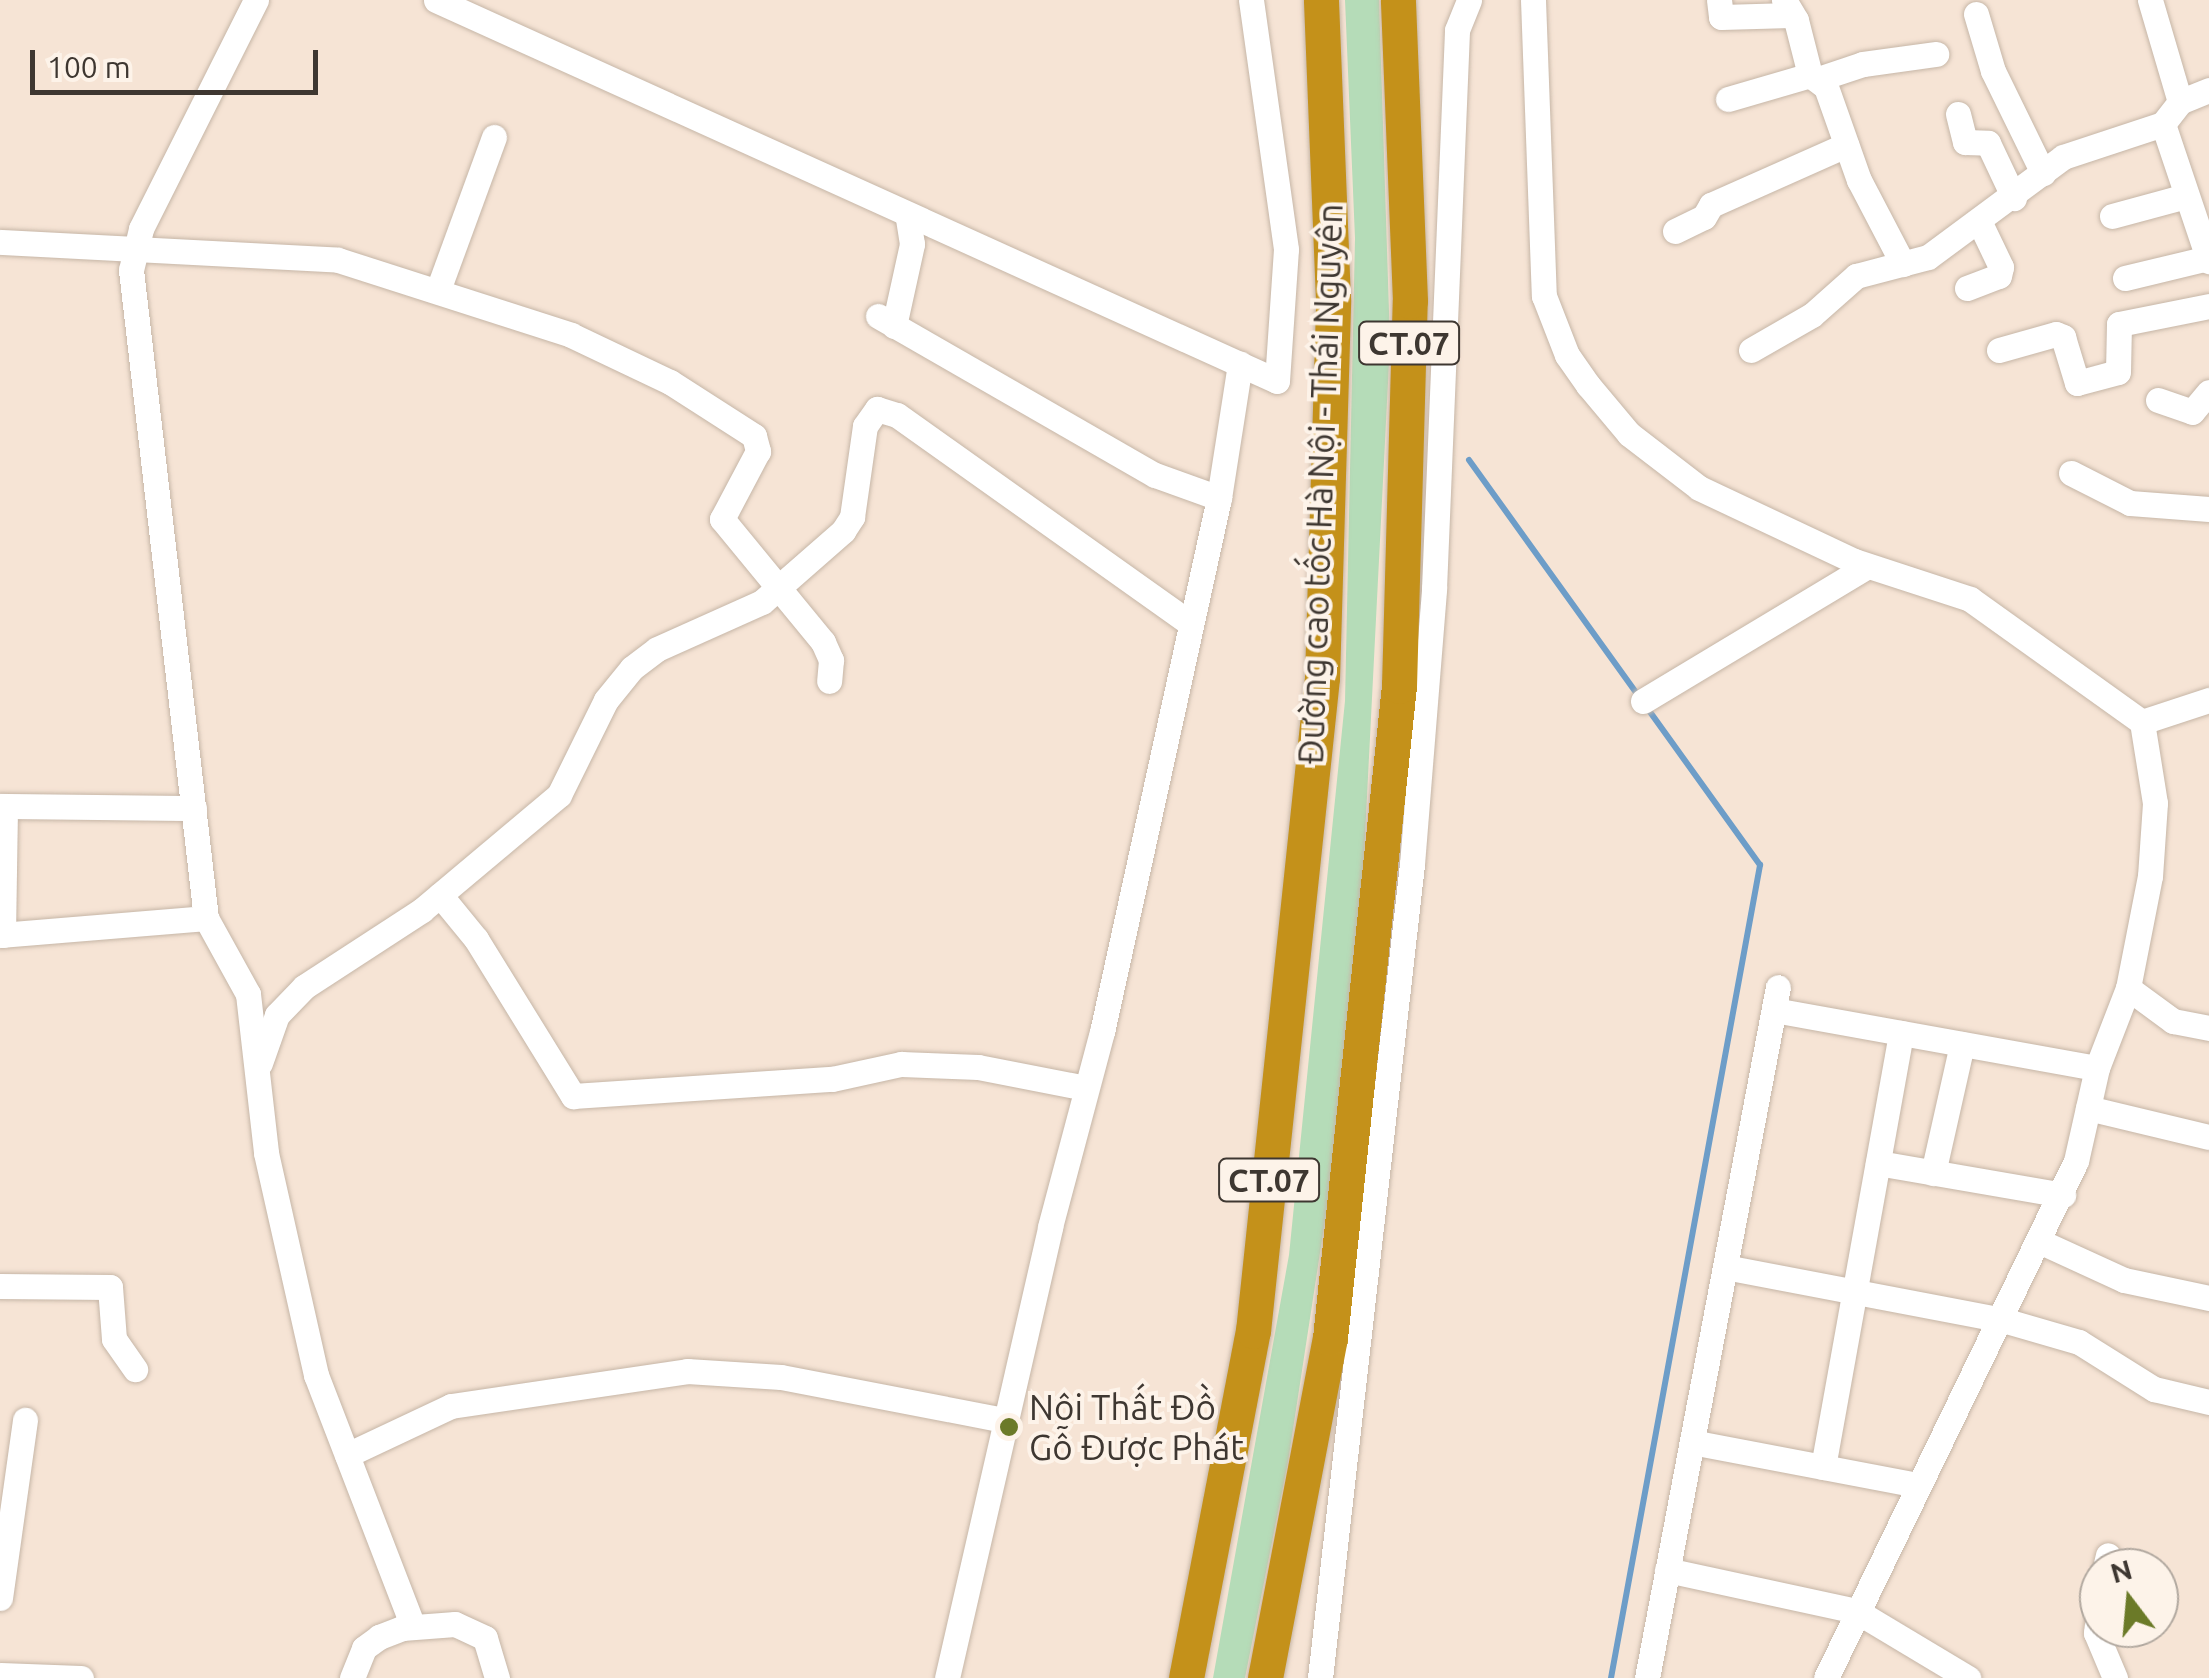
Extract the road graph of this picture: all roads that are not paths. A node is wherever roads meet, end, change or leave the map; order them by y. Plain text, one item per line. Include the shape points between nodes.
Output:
1 (256, 0) edge
2 (436, 0) edge
3 (1251, 0) edge
4 (1321, 0) edge
5 (1398, 0) edge
6 (1469, 0) edge
7 (1534, 0) edge
8 (1719, 0) edge
9 (2150, 0) edge
10 (1788, 7) edge
11 (1976, 14) dead end
12 (1936, 54) dead end
13 (1814, 77) junction
14 (2209, 90) edge
15 (1728, 99) dead end
16 (2180, 102) junction
17 (1958, 114) dead end
18 (2163, 124) junction
19 (494, 137) dead end
20 (1846, 145) junction
21 (2043, 174) junction
22 (2014, 198) junction
23 (2194, 199) edge
24 (2112, 216) dead end
25 (908, 218) junction
26 (1980, 223) junction
27 (1676, 231) dead end
28 (0, 242) edge
29 (134, 252) junction
30 (2208, 259) edge
31 (1902, 264) junction
32 (2125, 278) dead end
33 (1967, 288) dead end
34 (438, 290) junction
35 (2209, 306) edge
36 (1752, 350) dead end
37 (2000, 350) dead end
38 (1240, 364) junction
39 (2209, 392) edge
40 (2158, 400) dead end
41 (2071, 473) dead end
42 (1219, 498) junction
43 (2209, 509) edge
44 (1868, 566) junction
45 (781, 590) junction
46 (1190, 623) junction
47 (828, 681) dead end
48 (2209, 700) edge
49 (1642, 701) dead end
50 (2142, 722) junction
51 (2, 806) edge
52 (194, 808) junction
53 (440, 894) junction
54 (206, 918) junction
55 (1, 935) edge
56 (2128, 988) junction
57 (2209, 1028) edge
58 (1902, 1032) junction
59 (1962, 1044) junction
60 (259, 1065) junction
61 (2097, 1068) junction
62 (1086, 1088) junction
63 (2088, 1108) junction
64 (2209, 1137) edge
65 (1878, 1164) junction
66 (1933, 1173) junction
67 (2062, 1195) junction
68 (2041, 1242) junction
69 (1725, 1267) junction
70 (0, 1286) edge
71 (1855, 1292) junction
72 (2209, 1298) edge
73 (2002, 1320) junction
74 (135, 1369) dead end
75 (2209, 1402) edge
76 (26, 1420) dead end
77 (1004, 1420) junction
78 (1692, 1442) junction
79 (347, 1455) junction
80 (1823, 1467) junction
81 (1917, 1484) junction
82 (5, 1509) edge
83 (1668, 1570) junction
84 (0, 1598) edge
85 (1856, 1611) junction
86 (413, 1627) junction
87 (2102, 1648) edge
88 (0, 1674) edge
89 (81, 1678) edge
90 (352, 1678) edge
91 (497, 1678) edge
92 (946, 1678) edge
93 (1186, 1678) edge
94 (1264, 1678) edge
95 (1320, 1678) edge
96 (1647, 1678) edge
97 (1826, 1678) edge
98 (1968, 1678) edge
99 (2115, 1678) edge

1 - 29 street
2 - 25 street
3 - 38 street via 1286,249 1278,381
4 - 93 highway, Đường cao tốc Hà Nội - Thái Nguyên / CT.07 via 1333,300 1322,678 1253,1331
5 - 94 highway, CT.07 via 1410,301 1398,686 1330,1338
6 - 95 street via 1457,30 1434,589 1412,864
7 - 44 street via 1541,266 1553,326 1567,355 1629,434 1700,488
8 - 10 street via 1721,17
9 - 16 street
10 - 13 street
11 - 21 street via 1993,70
12 - 13 street
13 - 15 street
13 - 20 street
14 - 16 street
16 - 18 street
17 - 22 street via 1966,142 1988,143
18 - 21 street via 2063,157
18 - 23 street
19 - 34 street
20 - 27 street via 1711,205 1704,217
20 - 31 street
21 - 22 street
22 - 26 street
23 - 24 street
23 - 30 street
25 - 38 street
25 - 42 street via 912,243 886,321 1154,475
26 - 31 street via 1928,257
26 - 33 street via 2001,267 1999,276
28 - 29 street
29 - 34 street via 338,260
29 - 52 street
30 - 32 street
31 - 36 street via 1856,276 1812,316
34 - 45 street via 571,335 670,382 754,436 758,451 721,515
35 - 37 street via 2119,324 2118,372 2078,382 2056,334
38 - 42 street
39 - 40 street via 2192,412
41 - 43 street via 2130,503
42 - 46 street
44 - 49 street
44 - 50 street via 1970,598
45 - 46 street via 849,525 868,414 886,409
45 - 47 street via 829,653
45 - 53 street via 632,668 606,700 559,796
46 - 62 street
48 - 50 street
50 - 56 street via 2155,803 2150,876
51 - 52 street
51 - 55 street
52 - 54 street
53 - 60 street via 304,988 277,1015
53 - 62 street via 476,938 574,1096 832,1079 902,1064 978,1067
54 - 55 street
54 - 60 street via 248,994
56 - 57 street via 2173,1021
56 - 61 street
58 - 59 street
58 - 65 street
58 - 69 street via 1776,998
59 - 61 street
59 - 66 street
60 - 79 street via 266,1153 304,1332
61 - 63 street
62 - 77 street
63 - 64 street
63 - 67 street
65 - 66 street
65 - 71 street
66 - 67 street
67 - 68 street
68 - 72 street via 2124,1280
68 - 73 street
69 - 71 street
69 - 78 street
70 - 74 street via 110,1287 114,1339
71 - 73 street
71 - 80 street
73 - 75 street via 2079,1342 2154,1390
73 - 81 street
76 - 82 street
77 - 79 street via 782,1377 687,1371 451,1406
77 - 92 street
78 - 80 street
78 - 83 street
79 - 86 street
80 - 81 street
81 - 85 street
82 - 84 street
83 - 85 street
83 - 96 street
85 - 97 street
85 - 98 street
86 - 90 street via 364,1648
86 - 91 street via 477,1629
87 - 99 street
88 - 89 street

